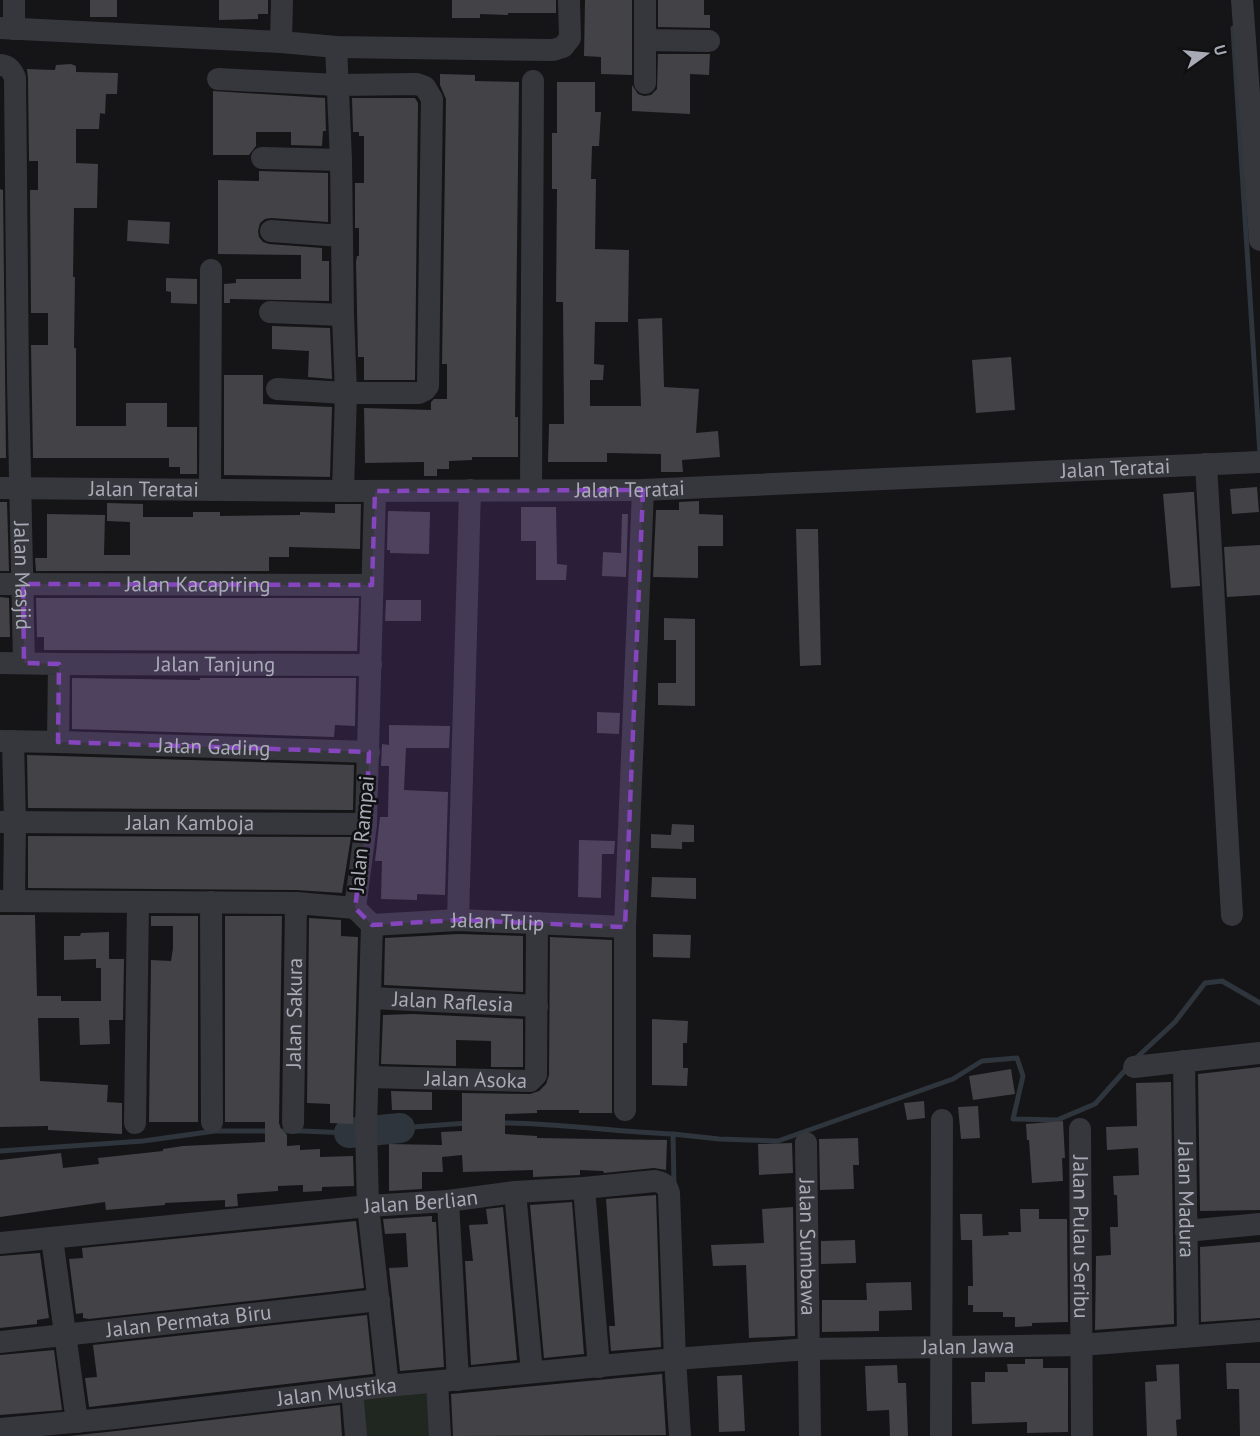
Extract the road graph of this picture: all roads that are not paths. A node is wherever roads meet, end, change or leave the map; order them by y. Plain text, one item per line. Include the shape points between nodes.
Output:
1 (14, 0) edge
2 (282, 0) edge
3 (570, 0) edge
4 (645, 0) edge
5 (1242, 0) edge
6 (1252, 28) edge
7 (7, 29) edge
8 (645, 40) junction
9 (709, 41) dead end
10 (282, 42) junction
11 (6, 68) edge
12 (336, 68) junction
13 (218, 79) dead end
14 (533, 81) dead end
15 (645, 82) dead end
16 (1255, 98) edge
17 (262, 158) dead end
18 (341, 160) junction
19 (8, 175) edge
20 (271, 231) dead end
21 (342, 236) junction
22 (1260, 240) edge
23 (211, 270) dead end
24 (9, 280) edge
25 (270, 312) dead end
26 (342, 315) junction
27 (9, 382) edge
28 (277, 389) dead end
29 (346, 393) junction
30 (1255, 462) edge
31 (1206, 464) junction
32 (10, 488) edge
33 (470, 489) junction
34 (210, 490) junction
35 (531, 490) junction
36 (643, 490) junction
37 (343, 491) junction
38 (375, 491) junction
39 (0, 584) edge
40 (23, 584) junction
41 (372, 585) junction
42 (0, 663) edge
43 (24, 663) junction
44 (59, 664) junction
45 (371, 665) junction
46 (6, 741) edge
47 (58, 742) junction
48 (369, 752) junction
49 (7, 822) edge
50 (366, 824) junction
51 (7, 901) edge
52 (211, 902) junction
53 (138, 903) junction
54 (296, 903) junction
55 (355, 908) junction
56 (1232, 915) dead end
57 (458, 920) junction
58 (537, 922) junction
59 (372, 925) junction
60 (625, 927) junction
61 (370, 998) junction
62 (537, 1006) junction
63 (1260, 1053) edge
64 (1184, 1062) junction
65 (1134, 1067) dead end
66 (368, 1077) junction
67 (625, 1110) dead end
68 (942, 1120) dead end
69 (212, 1122) dead end
70 (135, 1123) dead end
71 (293, 1123) dead end
72 (1080, 1130) dead end
73 (806, 1143) dead end
74 (584, 1188) junction
75 (515, 1192) junction
76 (448, 1201) junction
77 (368, 1206) junction
78 (1260, 1224) edge
79 (1186, 1231) junction
80 (52, 1238) junction
81 (0, 1244) edge
82 (379, 1300) junction
83 (1260, 1331) edge
84 (66, 1334) junction
85 (1188, 1336) junction
86 (0, 1342) edge
87 (1081, 1345) junction
88 (940, 1348) junction
89 (809, 1349) junction
90 (681, 1359) junction
91 (599, 1367) junction
92 (532, 1372) junction
93 (448, 1381) junction
94 (388, 1386) junction
95 (352, 1390) junction
96 (77, 1422) junction
97 (116, 1427) edge
98 (0, 1429) edge
99 (44, 1430) edge
100 (356, 1436) edge
101 (440, 1436) edge
102 (680, 1436) edge
103 (810, 1436) edge
104 (941, 1436) edge
105 (1082, 1436) edge

1 - 7 street
2 - 10 street
3 - 12 street via 570,38 563,47 553,50
4 - 8 street
5 - 6 street
6 - 16 street
7 - 10 street
8 - 9 street
8 - 15 street
10 - 12 street
11 - 19 street, Jalan Masjid via 15,78
12 - 13 street
12 - 18 street
12 - 29 street via 417,84 425,87 432,99 428,386 419,393
14 - 35 street
16 - 22 street
17 - 18 street
18 - 21 street
19 - 24 street, Jalan Masjid
20 - 21 street
21 - 26 street
23 - 34 street
24 - 27 street, Jalan Masjid
25 - 26 street
26 - 29 street
27 - 32 street, Jalan Masjid
28 - 29 street
29 - 37 street
30 - 31 street, Jalan Teratai
31 - 36 street, Jalan Teratai
31 - 56 street
32 - 34 street, Jalan Teratai
32 - 40 street, Jalan Masjid
33 - 35 street, Jalan Teratai
33 - 38 street, Jalan Teratai
33 - 57 street
34 - 37 street, Jalan Teratai
35 - 36 street, Jalan Teratai
36 - 60 street
37 - 38 street, Jalan Teratai
38 - 41 street, Jalan Rampai
39 - 40 street, Jalan Kacapiring
40 - 41 street, Jalan Kacapiring
40 - 43 street, Jalan Masjid
41 - 45 street, Jalan Rampai
42 - 43 street, Jalan Tanjung
43 - 44 street, Jalan Tanjung
44 - 45 street, Jalan Tanjung
44 - 47 street
45 - 48 street, Jalan Rampai
46 - 47 street, Jalan Gading
46 - 49 street
47 - 48 street, Jalan Gading
48 - 50 street, Jalan Rampai
49 - 50 street, Jalan Kamboja
49 - 51 street
50 - 55 street, Jalan Rampai
51 - 53 street
52 - 53 street
52 - 54 street
52 - 69 street
53 - 70 street
54 - 55 street
54 - 71 street, Jalan Sakura
55 - 59 street, Jalan Rampai
57 - 58 street, Jalan Tulip
57 - 59 street, Jalan Tulip
58 - 60 street, Jalan Tulip
58 - 62 street, Jalan Asoka
59 - 61 street, Jalan Rampai
60 - 67 street
61 - 62 street, Jalan Raflesia
61 - 66 street, Jalan Rampai
62 - 66 street, Jalan Asoka via 536,1075 530,1081
63 - 64 street
64 - 65 street
64 - 79 street, Jalan Madura
66 - 77 street, Jalan Rampai
68 - 88 street
72 - 87 street, Jalan Pulau Seribu
73 - 89 street, Jalan Sumbawa
74 - 75 street, Jalan Berlian
74 - 90 street, Jalan Berlian via 655,1181 667,1187
74 - 91 street
75 - 76 street, Jalan Berlian
75 - 92 street
76 - 77 street, Jalan Berlian
76 - 93 street
77 - 80 street, Jalan Berlian
77 - 82 street, Jalan Rampai
78 - 79 street
79 - 85 street, Jalan Madura
80 - 81 street, Jalan Berlian
80 - 84 street
82 - 84 street, Jalan Permata Biru
82 - 94 street, Jalan Rampai
83 - 85 street, Jalan Jawa
84 - 86 street, Jalan Permata Biru
84 - 96 street
85 - 87 street, Jalan Jawa
87 - 88 street, Jalan Jawa
87 - 105 street, Jalan Pulau Seribu
88 - 89 street, Jalan Jawa
88 - 104 street
89 - 90 street, Jalan Jawa
89 - 103 street, Jalan Sumbawa
90 - 91 street, Jalan Mustika
90 - 102 street
91 - 92 street, Jalan Mustika
92 - 93 street, Jalan Mustika
93 - 94 street, Jalan Mustika
93 - 101 street
94 - 95 street, Jalan Mustika
95 - 97 street, Jalan Mustika
95 - 100 street
96 - 97 street, Jalan Mustika
96 - 99 street, Jalan Mustika
98 - 99 street, Jalan Mustika

